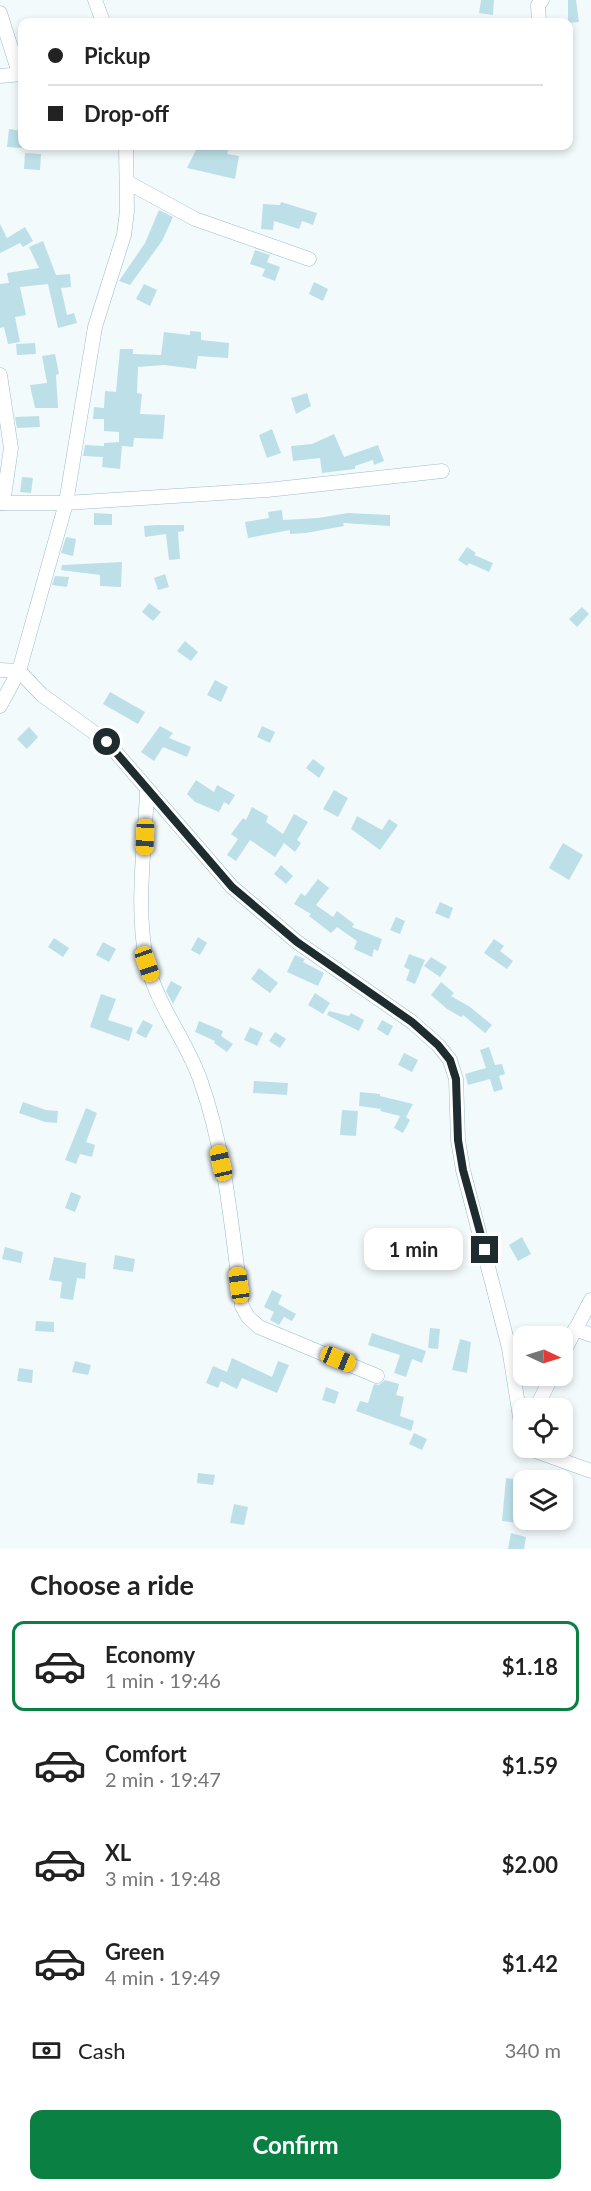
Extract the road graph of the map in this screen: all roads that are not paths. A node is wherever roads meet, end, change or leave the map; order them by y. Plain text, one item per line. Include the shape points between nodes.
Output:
1 (95, 0) edge
2 (542, 0) edge
3 (0, 13) edge
4 (102, 18) edge
5 (539, 18) edge
6 (18, 65) edge
7 (18, 74) edge
8 (0, 76) edge
9 (126, 150) edge
10 (127, 182) junction
11 (309, 259) dead end
12 (0, 375) edge
13 (442, 471) dead end
14 (2, 503) edge
15 (66, 503) junction
16 (0, 670) edge
17 (19, 671) junction
18 (0, 706) edge
19 (147, 790) junction
20 (591, 1300) edge
21 (575, 1329) junction
22 (573, 1333) edge
23 (591, 1335) edge
24 (377, 1376) dead end
25 (517, 1398) edge
26 (562, 1458) edge
27 (591, 1471) edge

1 - 4 street
2 - 5 street via 538,5
3 - 6 street
7 - 8 street
9 - 10 street
10 - 11 street via 195,219
10 - 15 street via 124,235 95,327
12 - 14 street via 11,448
13 - 15 street via 267,490
14 - 15 street
15 - 17 street
16 - 17 street
17 - 18 street
17 - 19 street via 42,695 107,742
19 - 24 street via 142,929 147,964 206,1100 225,1181 242,1305 259,1327
19 - 25 street via 232,887 297,942 412,1022 450,1060 456,1079 463,1170 509,1348
20 - 21 street
21 - 22 street
21 - 23 street
26 - 27 street

